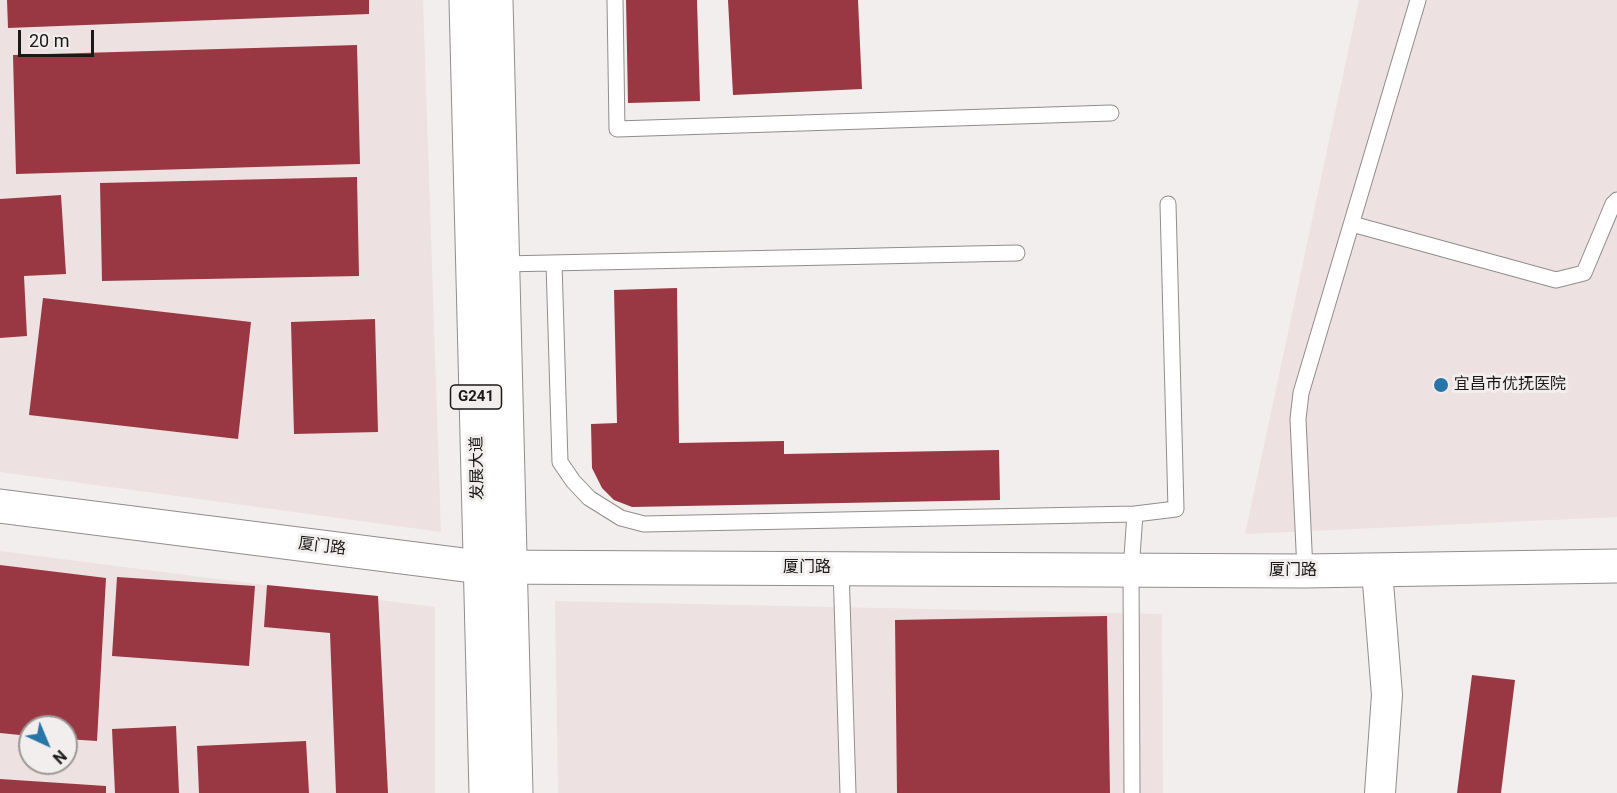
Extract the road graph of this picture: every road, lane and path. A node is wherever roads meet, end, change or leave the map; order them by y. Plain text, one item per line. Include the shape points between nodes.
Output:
1 (466, 0) edge
2 (496, 0) edge
3 (615, 0) edge
4 (1418, 0) edge
5 (1111, 113) dead end
6 (1617, 200) edge
7 (1168, 204) dead end
8 (1352, 224) junction
9 (1017, 253) dead end
10 (554, 263) junction
11 (502, 264) junction
12 (0, 506) edge
13 (1135, 514) junction
14 (1617, 566) edge
15 (495, 567) junction
16 (841, 568) junction
17 (1131, 570) junction
18 (1377, 570) junction
19 (1305, 571) junction
20 (486, 793) edge
21 (516, 793) edge
22 (848, 793) edge
23 (1132, 793) edge
24 (1380, 793) edge

1 - 15 main road, 发展大道 / G241
2 - 11 main road, 发展大道 / G241
3 - 5 lane via 617,129
4 - 8 lane
6 - 8 lane via 1584,273 1556,280
7 - 13 lane via 1176,509
8 - 19 lane via 1301,393 1298,419
9 - 10 lane
10 - 11 lane
10 - 13 lane via 560,462 589,498 621,518 645,524
11 - 15 main road, 发展大道 / G241
12 - 15 main road, 厦门路
13 - 17 lane
14 - 18 main road, 厦门路
15 - 16 main road, 厦门路
15 - 20 main road, 发展大道 / G241
15 - 21 main road, 发展大道 / G241
16 - 17 main road, 厦门路
16 - 22 lane
17 - 19 main road, 厦门路
17 - 23 lane
18 - 19 main road, 厦门路
18 - 24 street via 1387,695

